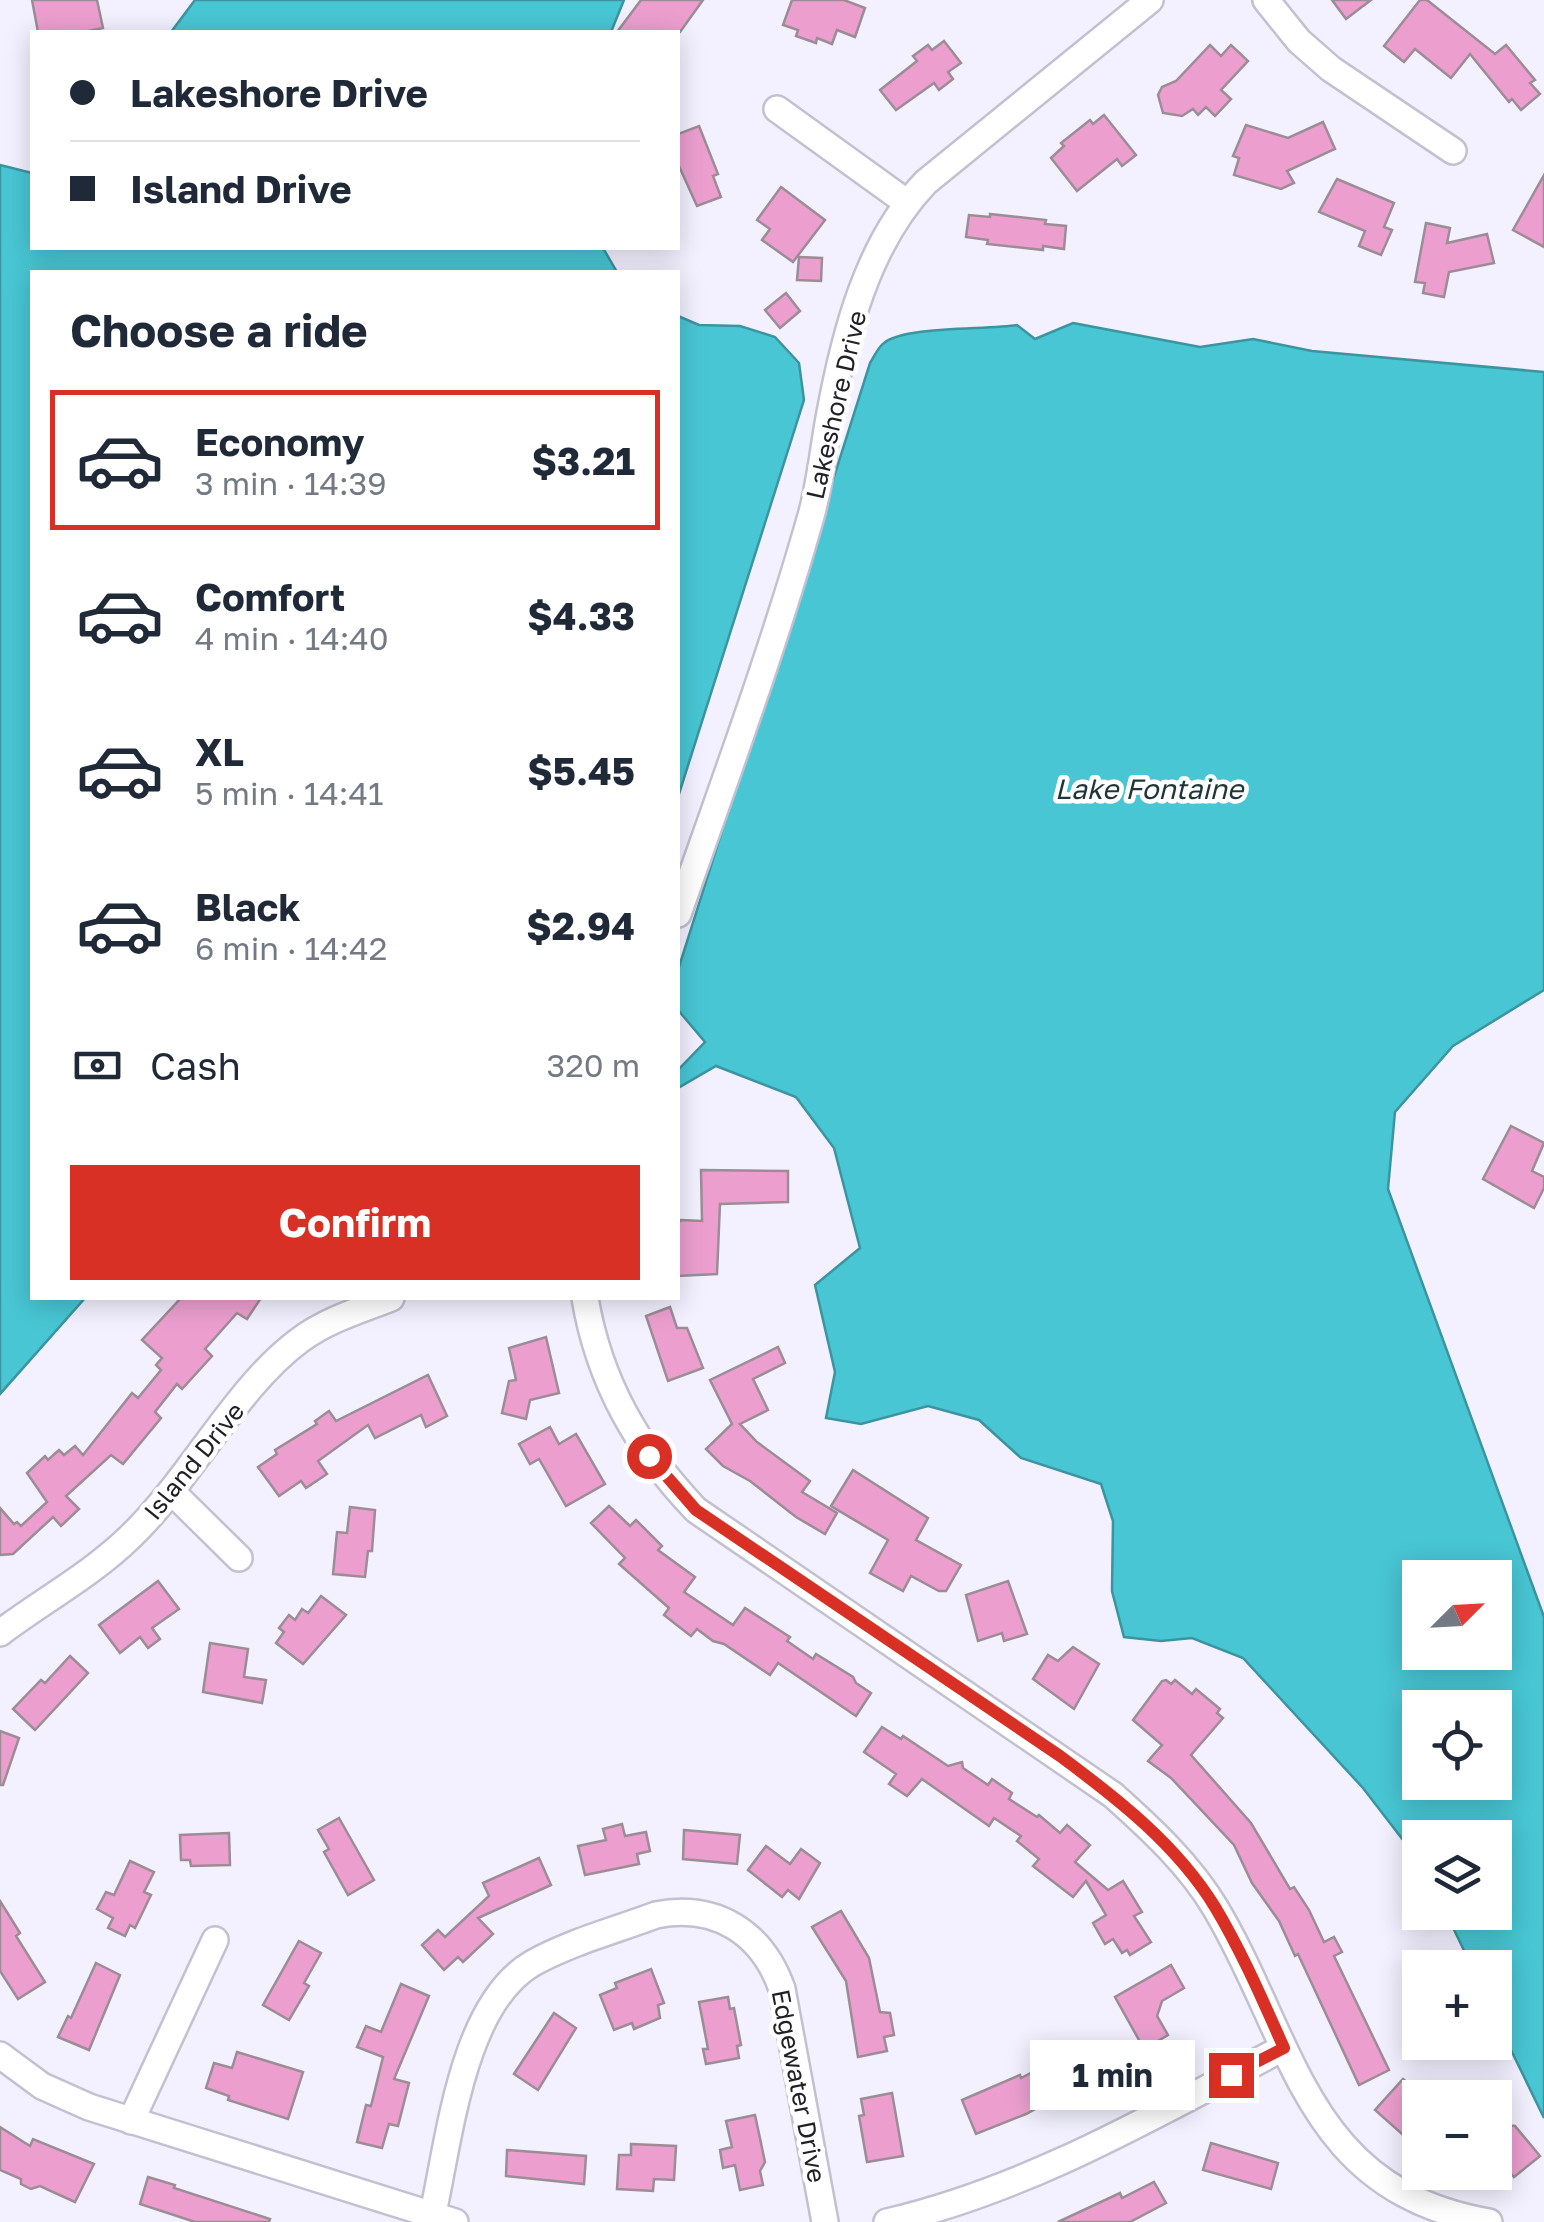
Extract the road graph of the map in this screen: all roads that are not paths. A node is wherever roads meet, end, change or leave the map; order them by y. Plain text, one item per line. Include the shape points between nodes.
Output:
1 (1150, 0) edge
2 (1266, 0) edge
3 (777, 109) dead end
4 (1453, 151) dead end
5 (906, 202) junction
6 (680, 908) edge
7 (385, 1300) edge
8 (585, 1300) edge
9 (172, 1492) junction
10 (240, 1558) dead end
11 (0, 1634) edge
12 (216, 1940) dead end
13 (1284, 2048) junction
14 (0, 2055) edge
15 (131, 2121) junction
16 (439, 2220) edge
17 (825, 2222) edge
18 (887, 2222) edge
19 (1489, 2222) edge

1 - 5 street, Lakeshore Drive
2 - 4 street via 1332,69
3 - 5 street
5 - 6 street, Lakeshore Drive via 864,287 835,388 811,516
7 - 9 street, Island Drive via 323,1326 279,1358
8 - 13 street via 611,1391 649,1456 696,1510 1060,1756 1143,1822 1214,1906
9 - 10 street
9 - 11 street, Island Drive via 128,1540
12 - 15 street
13 - 18 street via 1047,2169
13 - 19 street via 1318,2114 1367,2170 1420,2204
14 - 15 street via 53,2092
15 - 16 street
16 - 17 street, Edgewater Drive via 471,2048 498,1995 532,1964 558,1952 656,1915 695,1912 737,1926 775,1970

